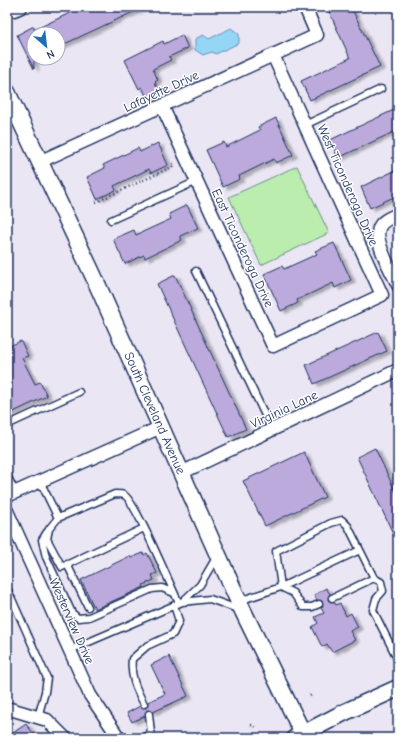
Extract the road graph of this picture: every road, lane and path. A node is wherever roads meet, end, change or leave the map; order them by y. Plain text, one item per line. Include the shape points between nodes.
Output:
1 (304, 7) edge
2 (274, 54) junction
3 (381, 89) dead end
4 (7, 92) edge
5 (162, 106) junction
6 (305, 125) junction
7 (171, 158) dead end
8 (39, 162) junction
9 (196, 181) junction
10 (96, 202) dead end
11 (398, 214) edge
12 (112, 220) dead end
13 (196, 271) dead end
14 (398, 285) edge
15 (328, 320) joint
16 (398, 370) edge
17 (80, 392) dead end
18 (7, 425) edge
19 (161, 427) junction
20 (272, 430) junction
21 (181, 473) junction
22 (7, 475) edge
23 (40, 481) junction
24 (11, 494) edge
25 (7, 511) edge
26 (58, 518) junction
27 (144, 528) junction
28 (49, 529) junction
29 (360, 550) junction
30 (218, 554) junction
31 (67, 564) junction
32 (374, 578) junction
33 (281, 587) junction
34 (7, 588) edge
35 (174, 593) junction
36 (332, 598) dead end
37 (178, 603) junction
38 (319, 604) dead end
39 (88, 606) dead end
40 (241, 606) junction
41 (70, 650) junction
42 (398, 660) edge
43 (398, 688) edge
44 (144, 704) dead end
45 (7, 708) edge
46 (149, 714) dead end
47 (38, 717) junction
48 (251, 725) dead end
49 (258, 727) dead end
50 (301, 737) edge
51 (65, 738) edge
52 (119, 738) edge
53 (145, 738) edge

1 - 2 street, Lafayette Drive via 317,35
2 - 5 street, Lafayette Drive
2 - 6 street, West Ticonderoga Drive
3 - 6 lane
4 - 8 main road, South Cleveland Avenue
5 - 8 street, Lafayette Drive
5 - 9 street, East Ticonderoga Drive
6 - 15 street, West Ticonderoga Drive via 382,296
7 - 10 path via 174,166
8 - 19 main road, South Cleveland Avenue
9 - 12 lane
9 - 15 street, East Ticonderoga Drive via 273,346
11 - 14 street via 380,226 377,234
13 - 20 lane
16 - 20 street, Virginia Lane
17 - 18 lane
19 - 21 main road, South Cleveland Avenue
19 - 23 street
20 - 21 street, Virginia Lane
21 - 30 main road, South Cleveland Avenue
22 - 24 lane
23 - 24 street
23 - 26 lane
25 - 41 street, Westerview Drive
26 - 27 lane via 119,494 131,502
26 - 28 lane
27 - 31 lane
27 - 35 lane
28 - 31 lane via 47,539 62,567
28 - 35 lane via 42,540 46,557 72,613 78,618 89,617 152,589 162,588
29 - 32 lane
29 - 33 lane
29 - 33 lane via 348,526 342,520 331,523 276,551
30 - 37 lane via 200,584
30 - 40 main road, South Cleveland Avenue
31 - 39 lane
32 - 36 lane
32 - 42 lane via 381,582 383,591 376,599 373,610
33 - 38 lane via 293,594 303,607
33 - 40 lane
34 - 47 lane via 47,678
35 - 37 lane
37 - 40 lane via 210,600
37 - 41 lane
37 - 44 lane via 179,621 173,634 147,646 132,659 131,670 135,688
40 - 50 main road, South Cleveland Avenue
41 - 52 street, Westerview Drive via 90,695
43 - 50 main road
45 - 47 street
46 - 53 lane via 151,733
47 - 51 street via 48,720
48 - 49 path

